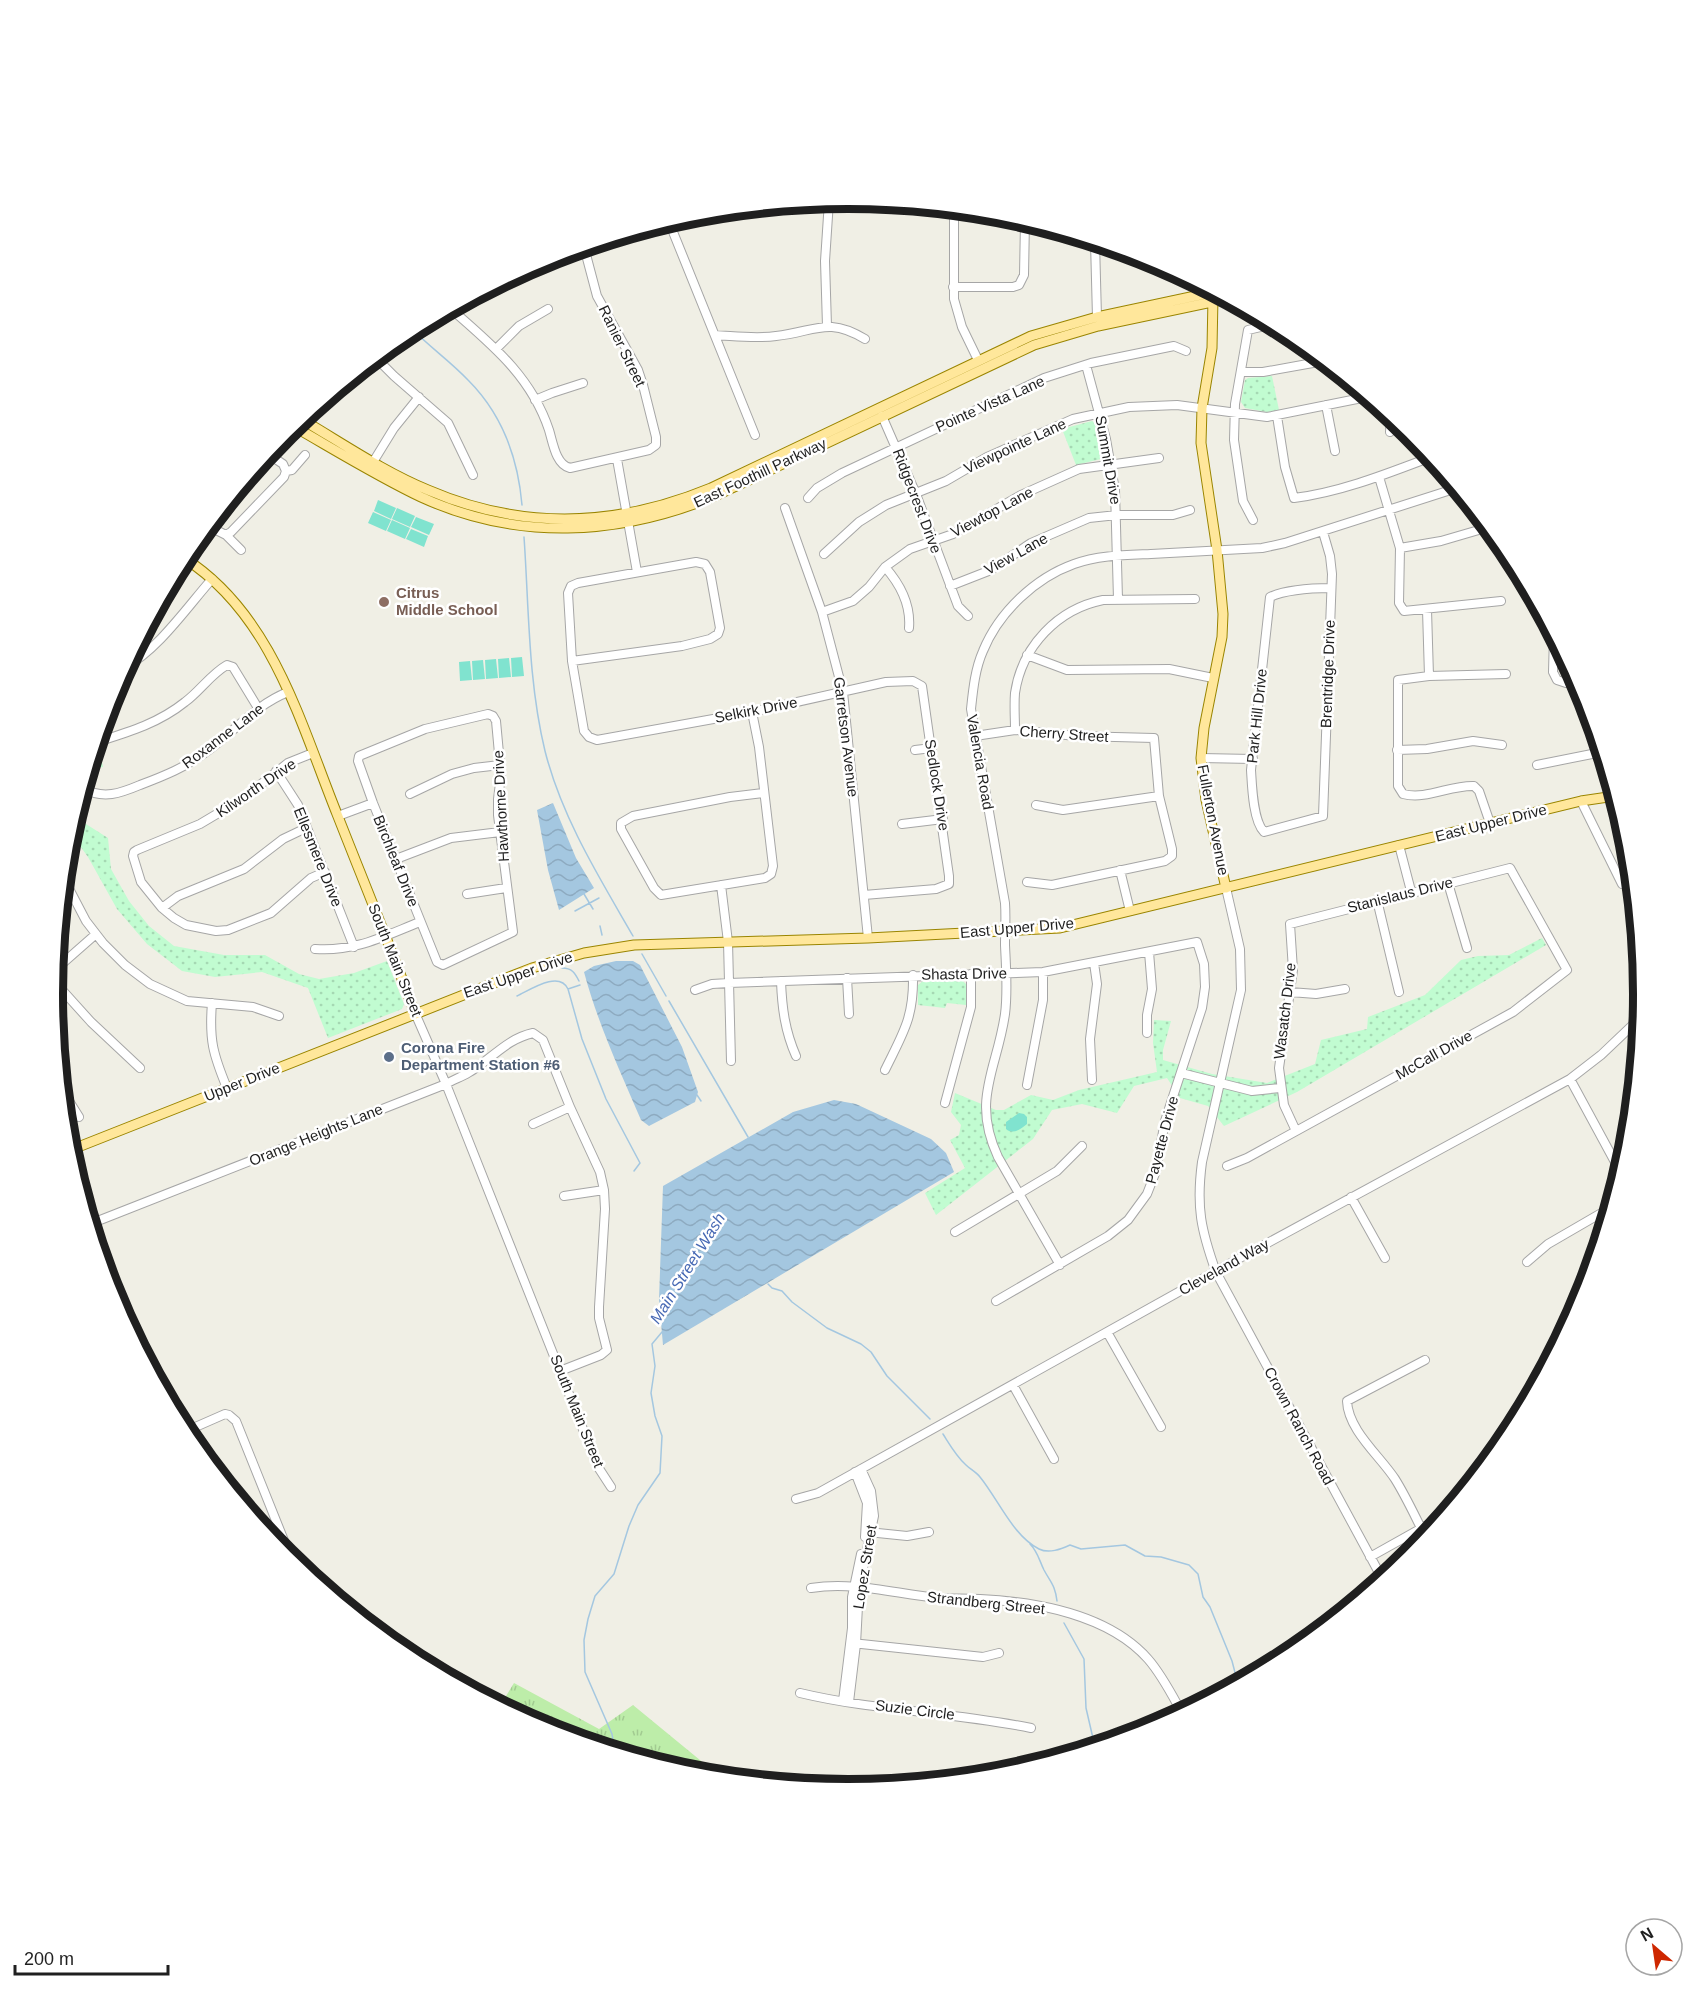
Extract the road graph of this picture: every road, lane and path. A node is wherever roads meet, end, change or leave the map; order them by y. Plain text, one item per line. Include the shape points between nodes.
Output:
1 (828, 210) edge
2 (954, 217) edge
3 (672, 230) edge
4 (1025, 230) edge
5 (1095, 250) edge
6 (586, 255) edge
7 (953, 287) junction
8 (1206, 296) edge
9 (1207, 297) edge
10 (1213, 300) edge
11 (548, 309) dead end
12 (457, 314) edge
13 (1097, 317) junction
14 (827, 326) junction
15 (1260, 327) edge
16 (715, 335) junction
17 (866, 339) dead end
18 (496, 348) junction
19 (1186, 351) dead end
20 (978, 360) junction
21 (1313, 363) edge
22 (382, 364) edge
23 (1086, 365) junction
24 (1242, 372) junction
25 (583, 383) dead end
26 (419, 397) junction
27 (1359, 399) edge
28 (535, 400) junction
29 (1326, 405) junction
30 (1202, 408) junction
31 (1234, 412) junction
32 (1100, 413) junction
33 (882, 416) junction
34 (1277, 416) junction
35 (309, 424) edge
36 (1390, 427) edge
37 (302, 430) edge
38 (1390, 432) dead end
39 (755, 435) dead end
40 (897, 447) junction
41 (1335, 451) dead end
42 (305, 456) dead end
43 (1159, 458) dead end
44 (275, 459) edge
45 (617, 459) junction
46 (1423, 460) edge
47 (1111, 464) junction
48 (371, 465) junction
49 (286, 471) junction
50 (473, 475) dead end
51 (1379, 477) junction
52 (1449, 491) edge
53 (916, 494) junction
54 (808, 498) dead end
55 (784, 508) dead end
56 (1190, 510) dead end
57 (1390, 510) junction
58 (1117, 515) junction
59 (627, 519) junction
60 (1253, 520) dead end
61 (215, 530) edge
62 (1480, 530) edge
63 (1323, 532) junction
64 (226, 535) junction
65 (933, 540) junction
66 (1400, 548) junction
67 (241, 550) dead end
68 (1217, 550) junction
69 (824, 554) dead end
70 (1117, 556) junction
71 (192, 564) edge
72 (885, 567) junction
73 (636, 572) junction
74 (212, 579) junction
75 (950, 586) junction
76 (1331, 588) junction
77 (1195, 598) dead end
78 (1118, 600) junction
79 (1501, 601) dead end
80 (1427, 609) junction
81 (822, 612) junction
82 (969, 616) dead end
83 (909, 627) dead end
84 (1554, 651) edge
85 (1027, 655) junction
86 (138, 660) edge
87 (572, 661) junction
88 (1506, 674) dead end
89 (1429, 676) junction
90 (1213, 678) junction
91 (1568, 682) edge
92 (922, 686) joint
93 (288, 692) junction
94 (843, 692) junction
95 (258, 708) junction
96 (752, 712) junction
97 (1015, 730) junction
98 (975, 736) junction
99 (106, 739) edge
100 (1502, 745) dead end
101 (932, 748) junction
102 (915, 750) dead end
103 (1397, 750) junction
104 (1594, 752) edge
105 (312, 753) junction
106 (359, 756) joint
107 (1201, 758) junction
108 (1252, 759) junction
109 (500, 765) junction
110 (1537, 765) dead end
111 (276, 771) junction
112 (90, 791) edge
113 (764, 793) junction
114 (410, 794) dead end
115 (1159, 796) junction
116 (1607, 797) edge
117 (1581, 801) junction
118 (373, 802) junction
119 (1036, 805) dead end
120 (338, 816) junction
121 (943, 819) junction
122 (1490, 823) junction
123 (902, 824) dead end
124 (306, 828) junction
125 (500, 832) junction
126 (1264, 832) joint
127 (1399, 845) junction
128 (396, 859) junction
129 (1120, 870) junction
130 (325, 872) junction
131 (1027, 882) dead end
132 (1448, 883) junction
133 (1622, 884) dead end
134 (722, 885) junction
135 (506, 888) junction
136 (1226, 888) junction
137 (70, 891) edge
138 (1411, 891) junction
139 (467, 894) dead end
140 (864, 895) junction
141 (1377, 900) junction
142 (162, 908) junction
143 (1131, 911) junction
144 (420, 922) junction
145 (1290, 924) joint
146 (1005, 932) junction
147 (96, 934) junction
148 (385, 936) junction
149 (868, 938) junction
150 (728, 942) junction
151 (1197, 942) joint
152 (354, 947) junction
153 (1467, 948) dead end
154 (315, 949) dead end
155 (1149, 952) junction
156 (64, 962) edge
157 (1094, 963) junction
158 (440, 964) joint
159 (1567, 970) joint
160 (1043, 972) junction
161 (1006, 973) junction
162 (971, 974) junction
163 (913, 975) junction
164 (847, 978) junction
165 (781, 981) junction
166 (729, 983) junction
167 (1345, 989) dead end
168 (695, 990) dead end
169 (63, 991) edge
170 (1290, 992) junction
171 (1399, 992) dead end
172 (212, 1003) junction
173 (415, 1013) junction
174 (849, 1014) dead end
175 (279, 1016) dead end
176 (1632, 1026) edge
177 (1147, 1033) dead end
178 (796, 1056) dead end
179 (732, 1061) dead end
180 (140, 1068) dead end
181 (885, 1070) dead end
182 (1181, 1073) junction
183 (1570, 1079) junction
184 (1092, 1080) dead end
185 (446, 1083) junction
186 (1220, 1083) junction
187 (1027, 1085) dead end
188 (227, 1088) junction
189 (1280, 1088) junction
190 (945, 1103) dead end
191 (71, 1105) edge
192 (570, 1107) junction
193 (79, 1117) dead end
194 (533, 1124) dead end
195 (1296, 1131) junction
196 (1082, 1146) dead end
197 (78, 1147) edge
198 (1615, 1161) edge
199 (1227, 1166) dead end
200 (604, 1190) junction
201 (1019, 1194) junction
202 (564, 1196) dead end
203 (1351, 1197) junction
204 (1601, 1213) edge
205 (97, 1221) edge
206 (955, 1232) dead end
207 (1385, 1258) dead end
208 (1527, 1262) dead end
209 (1060, 1265) junction
210 (1216, 1272) junction
211 (996, 1301) dead end
212 (1107, 1332) junction
213 (1425, 1360) dead end
214 (560, 1371) junction
215 (1012, 1384) junction
216 (1161, 1427) dead end
217 (193, 1428) edge
218 (1054, 1459) dead end
219 (858, 1471) junction
220 (611, 1487) dead end
221 (796, 1499) dead end
222 (1426, 1526) edge
223 (1421, 1528) junction
224 (869, 1532) junction
225 (929, 1532) dead end
226 (284, 1540) edge
227 (1370, 1557) junction
228 (1379, 1573) edge
229 (856, 1586) junction
230 (812, 1588) dead end
231 (853, 1643) junction
232 (999, 1653) dead end
233 (800, 1692) dead end
234 (846, 1702) junction
235 (1178, 1707) edge
236 (1031, 1728) dead end

1 - 14 street
2 - 7 street
3 - 16 street
4 - 7 street via 1024,275 1019,285
5 - 13 street
6 - 45 street, Ranier Street via 597,296 640,378 657,445
7 - 20 street via 957,312
8 - 13 main road, East Foothill Parkway
9 - 33 main road, East Foothill Parkway via 1051,339 1008,355
10 - 30 main road, Fullerton Avenue via 1212,348
11 - 18 street via 519,326
12 - 18 street
13 - 20 main road, East Foothill Parkway via 1031,336
14 - 16 street via 758,338
14 - 17 street via 848,329
15 - 24 street via 1248,330
16 - 39 street
18 - 28 street via 519,373
19 - 23 street, Pointe Vista Lane via 1174,346
20 - 59 main road, East Foothill Parkway via 711,488
21 - 24 street
22 - 26 street
23 - 32 street, Summit Drive
23 - 40 street, Pointe Vista Lane via 1035,382
24 - 31 street
25 - 28 street
26 - 48 street
26 - 50 street via 448,423
27 - 29 street, Viewpointe Lane
28 - 45 street via 564,467
29 - 34 street, Viewpointe Lane
29 - 41 street
30 - 31 street, Viewpointe Lane
30 - 32 street, Viewpointe Lane via 1147,405
30 - 68 main road, Fullerton Avenue via 1201,443
31 - 34 street, Viewpointe Lane
31 - 60 street via 1243,501
32 - 47 street, Summit Drive
32 - 53 street, Viewpointe Lane via 1035,435
33 - 40 street, Ridgecrest Drive
33 - 59 main road, East Foothill Parkway via 715,496 660,516
34 - 51 street via 1294,498
35 - 48 main road, East Foothill Parkway
36 - 38 street
37 - 48 main road, East Foothill Parkway
40 - 53 street, Ridgecrest Drive
40 - 54 street, Pointe Vista Lane via 842,473
42 - 49 street
43 - 47 street, Viewtop Lane
44 - 49 street
45 - 59 street
46 - 51 street
47 - 58 street, Summit Drive
47 - 65 street, Viewtop Lane via 1079,469 1001,504 971,525
48 - 59 main road, East Foothill Parkway via 423,498 516,525 567,528
49 - 64 street
51 - 57 street
52 - 57 street, Valencia Road
53 - 65 street, Ridgecrest Drive
53 - 69 street, Viewpointe Lane via 859,522
55 - 81 street, Garretson Avenue
56 - 58 street, View Lane via 1173,515
57 - 63 street, Valencia Road
57 - 66 street
58 - 70 street, Summit Drive
58 - 75 street, View Lane via 1089,518 1031,543 991,570
59 - 73 street
61 - 64 street
62 - 66 street
63 - 68 street, Valencia Road via 1262,548
63 - 76 street, Brentridge Drive via 1330,556
64 - 67 street
65 - 72 street, Viewtop Lane via 910,549
65 - 75 street, Ridgecrest Drive
66 - 80 street via 1399,603 1404,611
68 - 70 street, Valencia Road
68 - 90 main road, Fullerton Avenue via 1223,614
70 - 78 street, Summit Drive
70 - 98 street, Valencia Road via 1074,564 1042,580 999,622 983,651 973,684
71 - 74 main road, South Main Street
72 - 81 street, Viewtop Lane via 853,601
72 - 83 street via 898,583 910,614
73 - 87 street via 571,586 568,593
73 - 87 street via 696,562 705,564 710,572 718,634 682,646
74 - 86 street
74 - 93 main road, South Main Street via 265,643
75 - 82 street, Ridgecrest Drive via 958,606
76 - 108 street, Park Hill Drive via 1310,588 1270,597
76 - 126 street, Brentridge Drive via 1323,816
77 - 78 street
78 - 85 street via 1089,603 1066,614 1045,630
79 - 80 street
80 - 89 street
81 - 94 street, Garretson Avenue
84 - 91 street via 1553,672 1557,680
85 - 90 street via 1067,670 1169,669
85 - 97 street via 1015,694
87 - 96 street, Selkirk Drive via 584,730 597,740
88 - 89 street
89 - 103 street via 1398,680
90 - 107 main road, Fullerton Avenue
92 - 94 street, Selkirk Drive via 913,681 886,682
92 - 101 street, Sedlock Drive
93 - 95 street, Roxanne Lane
93 - 105 main road, South Main Street
94 - 96 street, Selkirk Drive
94 - 140 street, Garretson Avenue
95 - 99 street via 233,667 227,665 165,716
95 - 112 street, Roxanne Lane via 208,751 179,769 116,794
96 - 113 street
97 - 98 street, Cherry Street
97 - 115 street, Cherry Street via 1154,738
98 - 146 street, Valencia Road via 1005,903
100 - 103 street via 1473,741
101 - 102 street
101 - 121 street, Sedlock Drive
103 - 122 street via 1398,786 1403,794 1413,796 1474,786
104 - 110 street
105 - 111 street, Kilworth Drive
105 - 120 main road, South Main Street
106 - 109 street, Hawthorne Drive via 445,723 488,714 496,720
106 - 118 street, Birchleaf Drive
107 - 108 street
107 - 136 main road, Fullerton Avenue via 1206,800
108 - 126 street, Park Hill Drive via 1252,791 1259,827
109 - 114 street via 452,774
109 - 125 street, Hawthorne Drive
111 - 124 street, Ellesmere Drive via 298,805
111 - 142 street, Kilworth Drive via 223,812 134,852 141,882
113 - 134 street via 771,874
113 - 134 street via 633,816 621,823 622,835 661,895
115 - 119 street via 1063,810
115 - 129 street via 1172,856 1165,861
116 - 117 main road, East Upper Drive
117 - 122 main road, East Upper Drive
117 - 133 street
118 - 120 street
118 - 128 street, Birchleaf Drive
120 - 148 main road, South Main Street
121 - 123 street
121 - 140 street, Sedlock Drive via 949,885 936,890
122 - 127 main road, East Upper Drive
124 - 130 street, Ellesmere Drive
124 - 142 street via 283,839 244,869 178,896
125 - 128 street via 451,838
125 - 135 street, Hawthorne Drive
127 - 136 main road, East Upper Drive
127 - 138 street
128 - 144 street, Birchleaf Drive
129 - 131 street via 1052,885
129 - 143 street
130 - 142 street via 302,884 271,913 228,930 192,927
130 - 152 street, Ellesmere Drive
132 - 138 street, Stanislaus Drive
132 - 153 street
132 - 159 street, Stanislaus Drive via 1510,868
134 - 150 street
135 - 139 street
135 - 158 street, Hawthorne Drive via 513,932
136 - 143 main road, East Upper Drive
136 - 186 street, Fullerton Avenue via 1240,949 1241,990
137 - 147 street
138 - 141 street, Stanislaus Drive
140 - 149 street, Garretson Avenue
141 - 145 street, Stanislaus Drive
141 - 171 street
143 - 146 main road, East Upper Drive via 1060,928
144 - 148 street
144 - 158 street, Birchleaf Drive
145 - 170 street, Wasatch Drive
146 - 149 main road, East Upper Drive
146 - 161 street, Valencia Road
147 - 156 street
147 - 172 street via 125,965 150,984 187,1001
148 - 152 street
148 - 173 main road, South Main Street
149 - 150 main road, East Upper Drive
150 - 166 street
150 - 173 main road, East Upper Drive via 633,945 584,953 532,968
151 - 155 street, Shasta Drive
151 - 182 street, Payette Drive via 1204,964 1205,987
152 - 154 street
155 - 157 street, Shasta Drive
155 - 177 street via 1152,989
157 - 160 street, Shasta Drive
157 - 184 street via 1097,984 1090,1039
159 - 195 street, McCall Drive via 1513,1012
160 - 161 street, Shasta Drive
160 - 187 street via 1043,1000
161 - 162 street, Shasta Drive
161 - 201 street, Valencia Road via 1007,999 987,1087 986,1118 992,1144
162 - 163 street, Shasta Drive
162 - 190 street via 970,1007
163 - 164 street, Shasta Drive
163 - 181 street via 910,1016
164 - 165 street, Shasta Drive
164 - 174 street
165 - 166 street, Shasta Drive
165 - 178 street via 787,1036
166 - 168 street, Shasta Drive
166 - 179 street
167 - 170 street via 1316,994
169 - 180 street
170 - 189 street, Wasatch Drive via 1280,1048
172 - 175 street via 253,1007
172 - 188 street via 212,1046
173 - 185 street, South Main Street
173 - 188 main road, Upper Drive
176 - 183 street, Cleveland Way
182 - 186 street
182 - 209 street, Payette Drive via 1147,1194 1115,1231
183 - 198 street
183 - 203 street, Cleveland Way
185 - 192 street, Orange Heights Lane via 469,1073 504,1045 533,1033 543,1040
185 - 205 street, Orange Heights Lane
185 - 214 street, South Main Street
186 - 189 street via 1252,1091
186 - 210 street, Fullerton Avenue via 1198,1190 1202,1228
188 - 197 main road, Upper Drive
189 - 195 street, Wasatch Drive
191 - 193 street
192 - 194 street
192 - 200 street via 600,1172
195 - 199 street, McCall Drive
196 - 201 street via 1057,1171
200 - 202 street
200 - 214 street via 599,1318 607,1350
201 - 206 street
201 - 209 street, Valencia Road
203 - 207 street
203 - 210 street, Cleveland Way
204 - 208 street via 1548,1244
209 - 211 street, Payette Drive
210 - 212 street, Cleveland Way
210 - 227 street, Crown Ranch Road
212 - 215 street, Cleveland Way
212 - 216 street
213 - 223 street via 1347,1401 1348,1412 1394,1478
214 - 220 street, South Main Street via 598,1467
215 - 218 street
215 - 219 street, Cleveland Way
217 - 226 street via 225,1414 233,1417
219 - 221 street, Cleveland Way via 818,1493
219 - 224 street, Lopez Street via 867,1503
222 - 223 street
223 - 227 street
224 - 225 street via 908,1536
224 - 229 street, Lopez Street
227 - 228 street, Crown Ranch Road
229 - 230 street, Strandberg Street
229 - 231 street, Lopez Street
229 - 235 street, Strandberg Street via 940,1598 982,1599 1082,1617 1127,1639 1149,1660
231 - 232 street via 983,1657
231 - 234 street, Lopez Street
233 - 234 street, Suzie Circle
234 - 236 street, Suzie Circle via 986,1718

